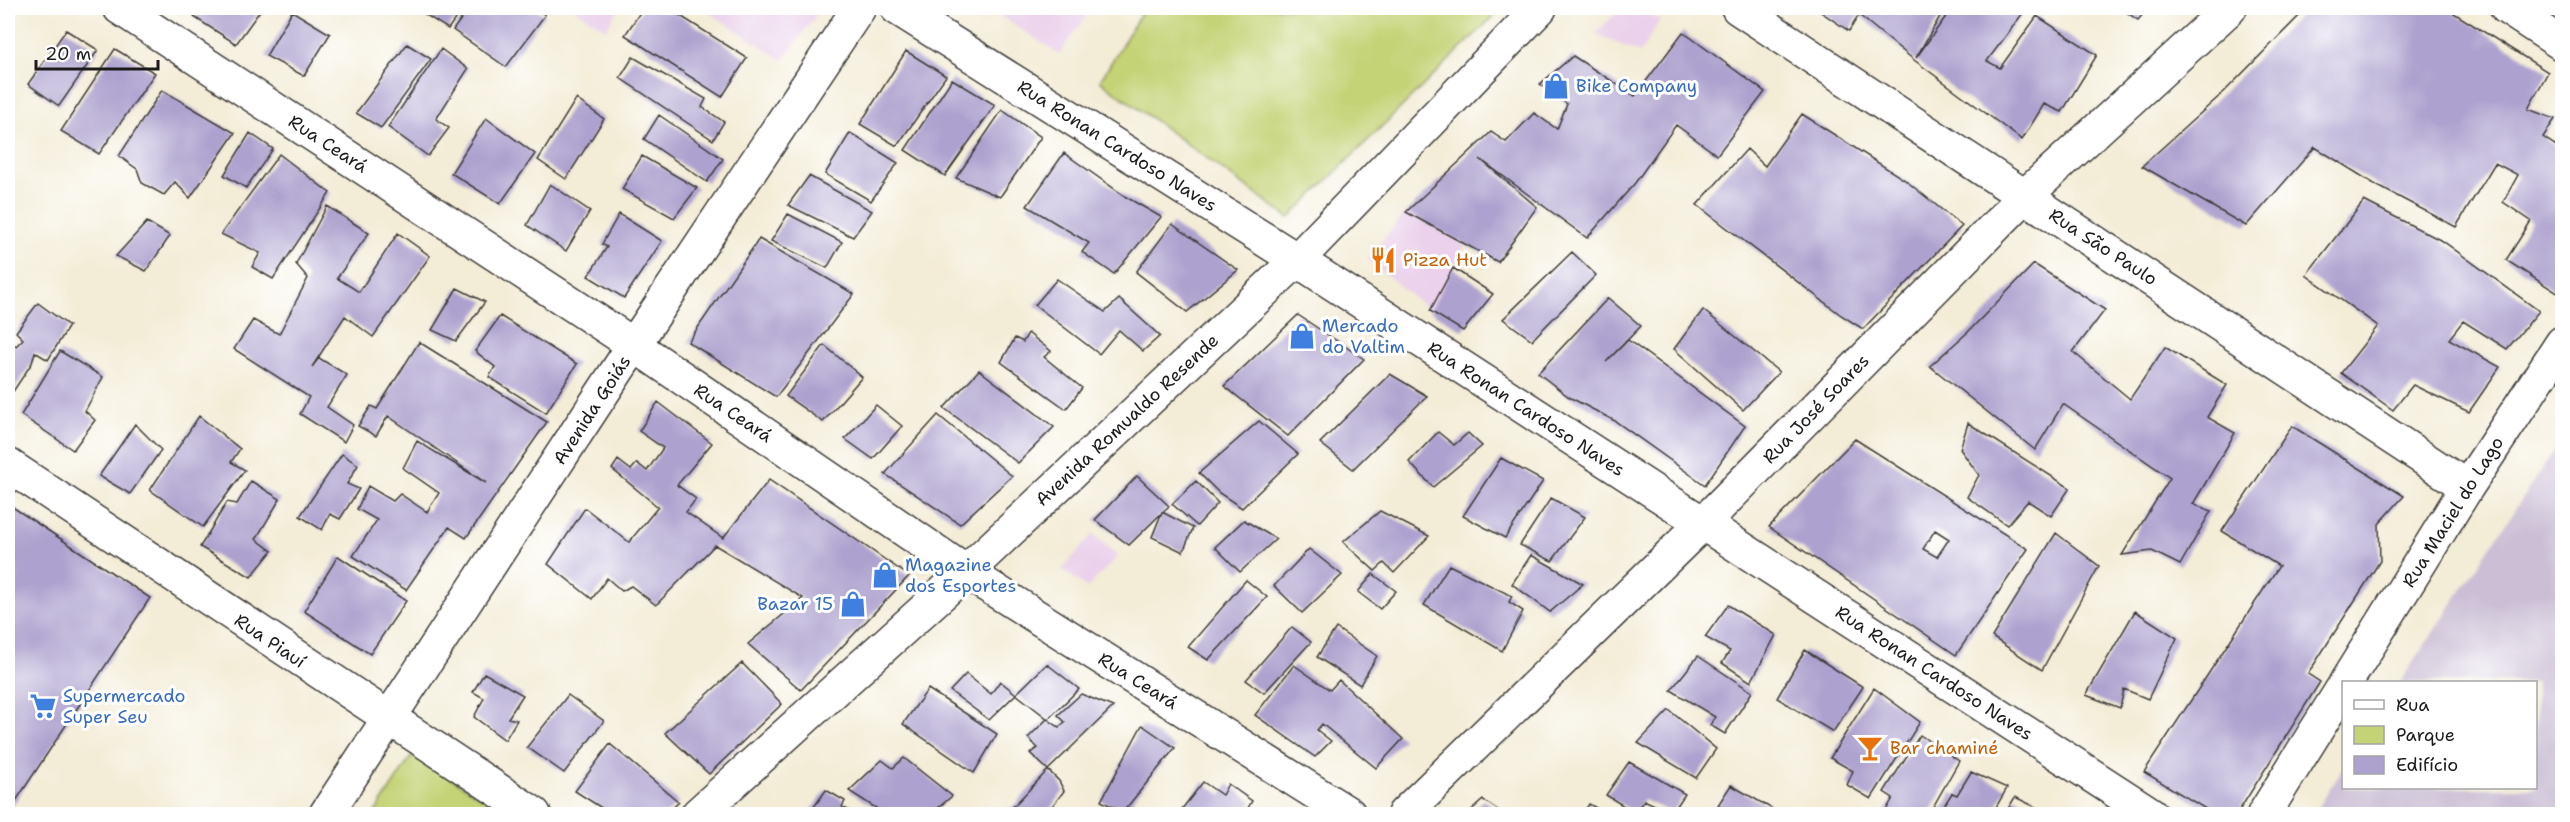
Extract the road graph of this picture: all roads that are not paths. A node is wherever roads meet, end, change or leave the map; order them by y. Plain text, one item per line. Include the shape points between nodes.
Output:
1 (120, 8) edge
2 (860, 8) edge
3 (897, 8) edge
4 (1540, 8) edge
5 (1738, 8) edge
6 (2230, 8) edge
7 (2507, 8) edge
8 (2562, 44) edge
9 (2025, 196) junction
10 (1297, 260) junction
11 (2562, 343) edge
12 (634, 345) junction
13 (8, 465) edge
14 (2467, 486) junction
15 (1703, 524) junction
16 (966, 572) junction
17 (2347, 681) edge
18 (2342, 688) edge
19 (389, 720) junction
20 (326, 814) edge
21 (534, 814) edge
22 (698, 814) edge
23 (1349, 814) edge
24 (1404, 814) edge
25 (2151, 814) edge
26 (2264, 814) edge

1 - 12 street, Rua Ceará
2 - 12 street, Avenida Goiás
3 - 10 street, Rua Ronan Cardoso Naves
4 - 10 street, Avenida Romualdo Resende
5 - 9 street, Rua São Paulo
6 - 9 street, Rua José Soares
7 - 8 street
9 - 14 street, Rua São Paulo
9 - 15 street, Rua José Soares
10 - 15 street, Rua Ronan Cardoso Naves
10 - 16 street, Avenida Romualdo Resende
11 - 14 street, Rua Maciel do Lago
12 - 16 street, Rua Ceará
12 - 19 street, Avenida Goiás
13 - 19 street, Rua Piauí
14 - 17 street, Rua Maciel do Lago
15 - 24 street, Rua José Soares
15 - 25 street, Rua Ronan Cardoso Naves
16 - 22 street, Avenida Romualdo Resende
16 - 23 street, Rua Ceará
18 - 26 street
19 - 20 street, Avenida Goiás
19 - 21 street, Rua Piauí

